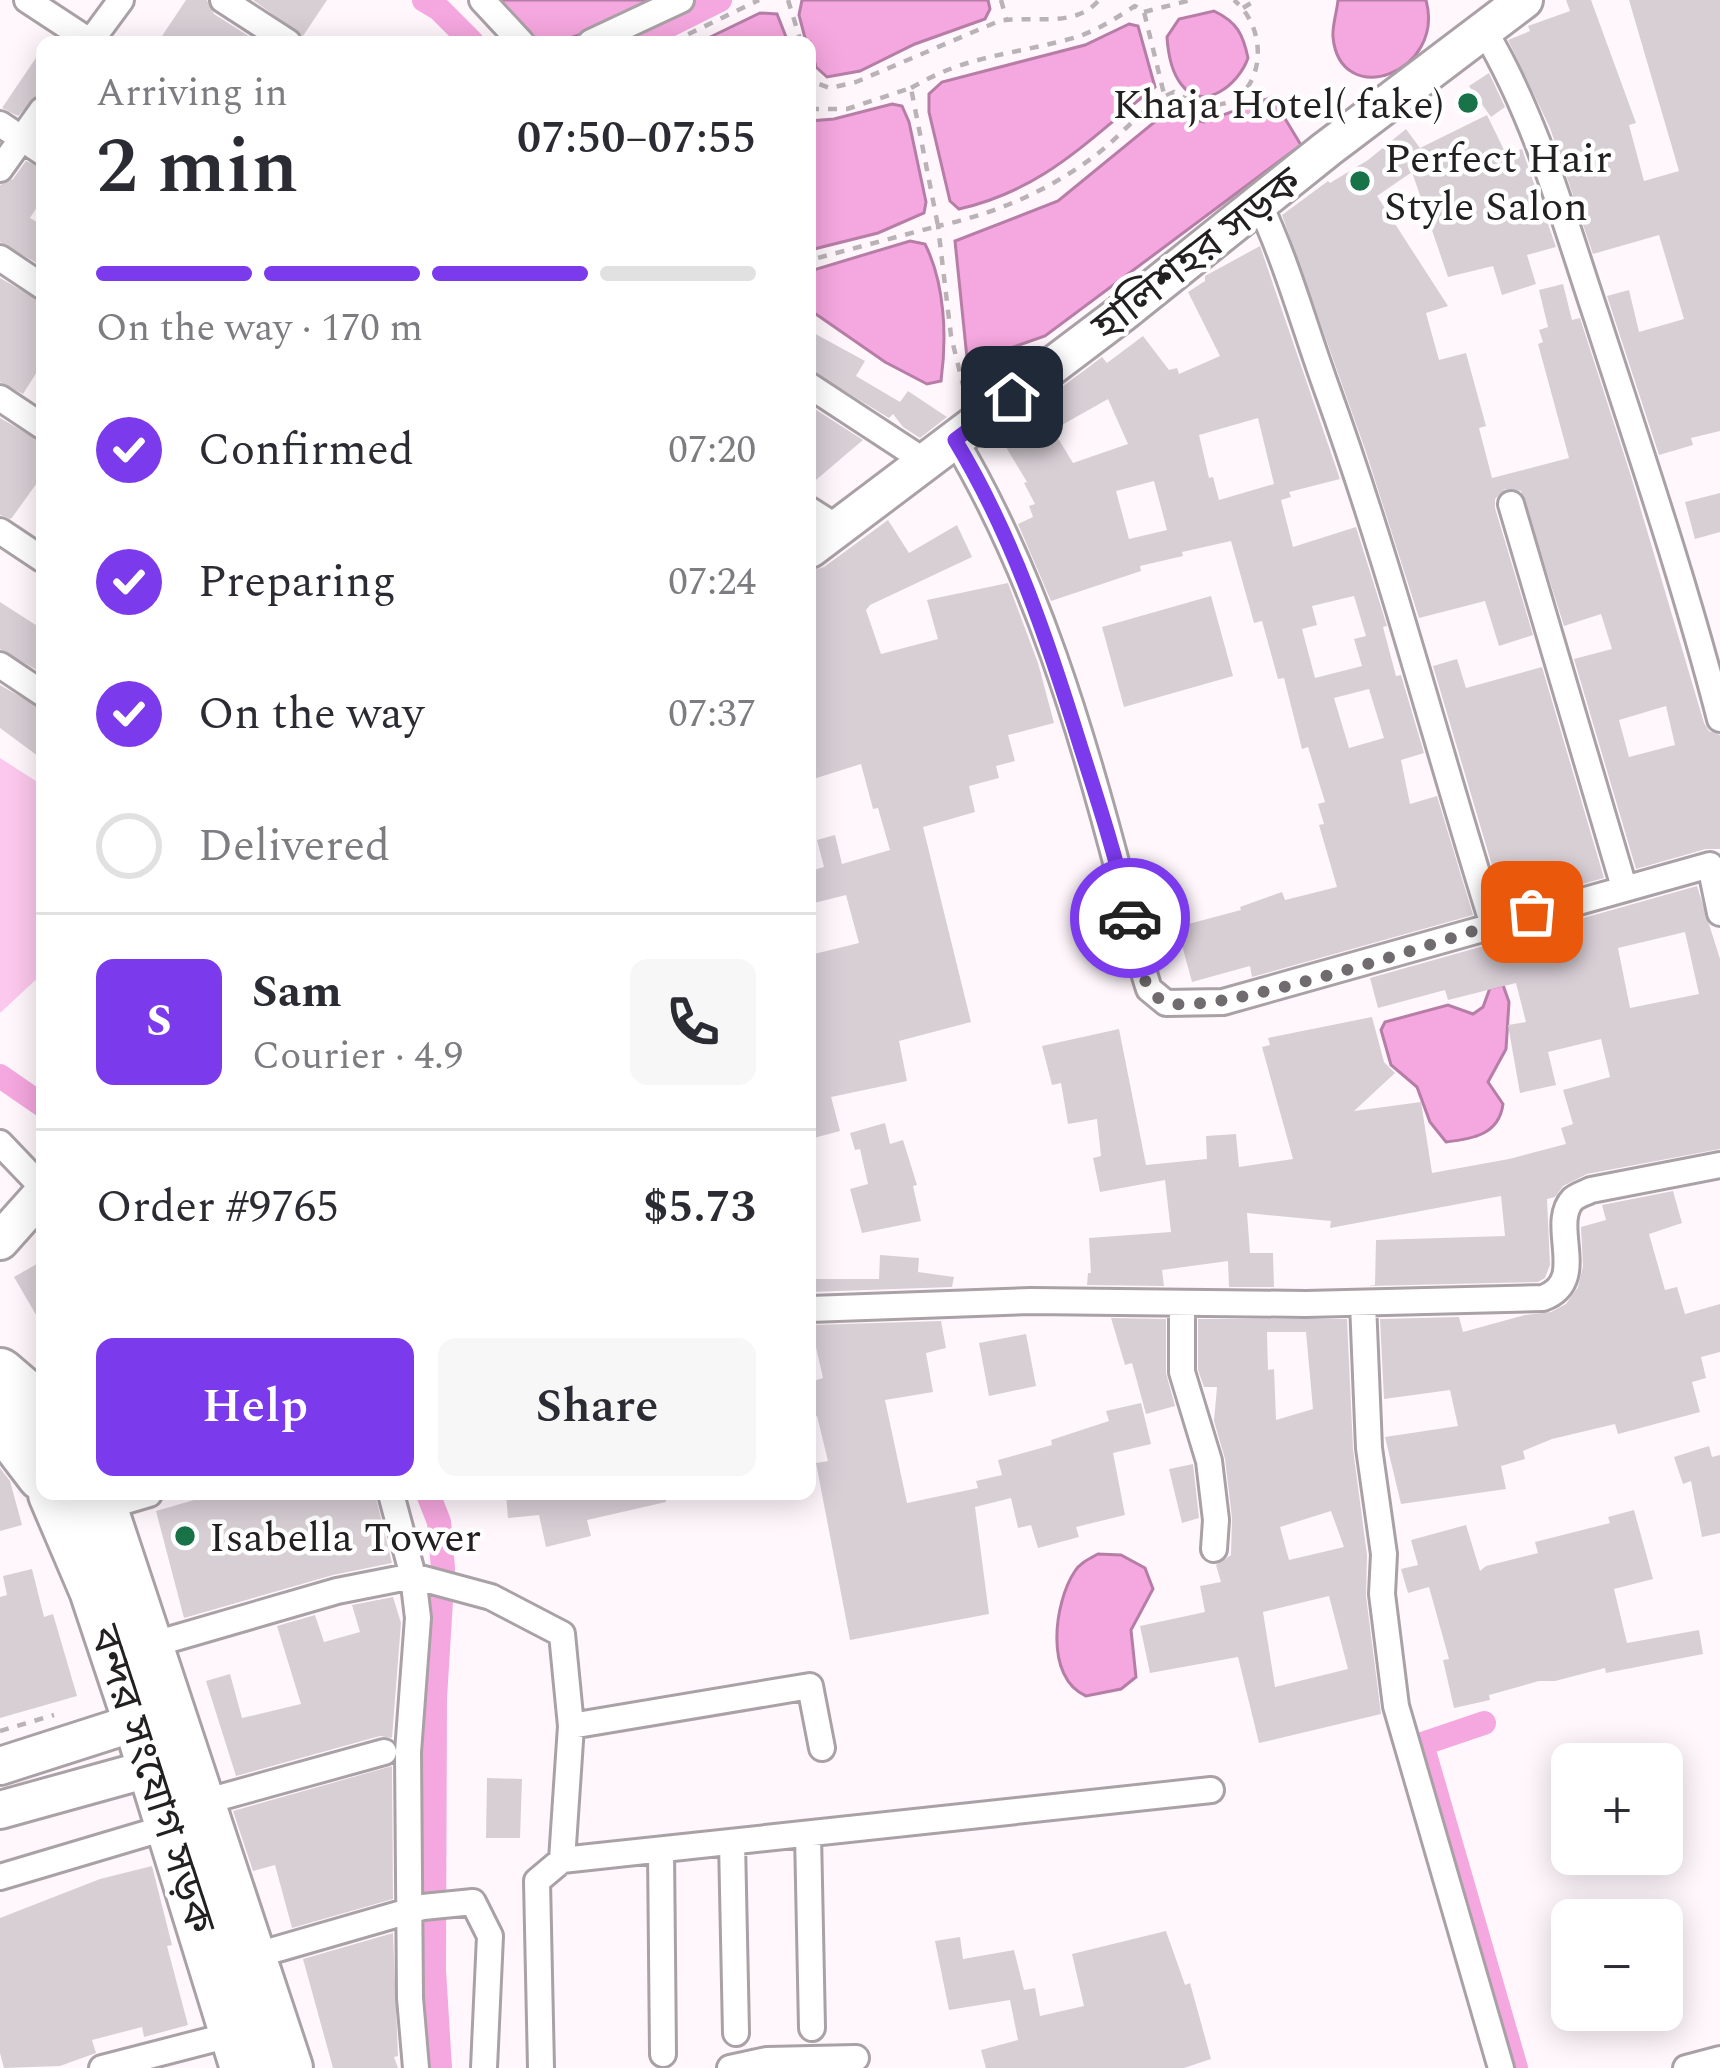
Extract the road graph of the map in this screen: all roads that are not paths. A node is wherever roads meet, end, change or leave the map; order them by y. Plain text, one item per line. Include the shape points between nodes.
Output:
1 (27, 0) edge
2 (121, 0) edge
3 (223, 0) edge
4 (482, 0) edge
5 (681, 0) edge
6 (1524, 0) edge
7 (1484, 30) junction
8 (82, 36) edge
9 (95, 36) edge
10 (279, 36) edge
11 (515, 36) edge
12 (604, 36) edge
13 (21, 138) edge
14 (0, 169) edge
15 (1259, 203) junction
16 (0, 258) edge
17 (36, 282) edge
18 (816, 389) edge
19 (0, 398) edge
20 (36, 422) edge
21 (940, 451) junction
22 (1511, 504) dead end
23 (819, 529) edge
24 (0, 531) edge
25 (36, 555) edge
26 (0, 665) edge
27 (36, 689) edge
28 (1720, 719) edge
29 (1715, 864) edge
30 (1624, 887) junction
31 (1720, 913) edge
32 (1493, 925) junction
33 (0, 1143) edge
34 (1720, 1166) edge
35 (36, 1183) edge
36 (36, 1197) edge
37 (0, 1241) edge
38 (1182, 1303) junction
39 (1363, 1303) junction
40 (816, 1309) edge
41 (19, 1391) edge
42 (36, 1454) edge
43 (55, 1500) edge
44 (118, 1500) edge
45 (394, 1500) edge
46 (1214, 1549) dead end
47 (413, 1576) junction
48 (151, 1645) junction
49 (155, 1716) junction
50 (571, 1726) junction
51 (822, 1748) dead end
52 (384, 1752) dead end
53 (0, 1766) edge
54 (176, 1790) junction
55 (1211, 1790) dead end
56 (0, 1810) edge
57 (808, 1834) junction
58 (732, 1842) junction
59 (661, 1850) junction
60 (562, 1861) junction
61 (0, 1876) edge
62 (250, 1958) junction
63 (812, 2028) dead end
64 (736, 2033) dead end
65 (239, 2051) edge
66 (663, 2054) dead end
67 (856, 2057) dead end
68 (1720, 2059) edge
69 (102, 2068) edge
70 (288, 2068) edge
71 (416, 2068) edge
72 (484, 2068) edge
73 (541, 2068) edge
74 (730, 2068) edge
75 (1501, 2068) edge
76 (1686, 2068) edge

1 - 8 street
2 - 9 street
3 - 10 street
4 - 11 street
5 - 12 street
6 - 7 street, হালিশহর সড়ক
7 - 15 street, হালিশহর সড়ক
7 - 28 street via 1543,154
13 - 14 street
15 - 21 street, হালিশহর সড়ক
15 - 32 street via 1363,487
16 - 17 street
18 - 21 street
19 - 20 street
21 - 23 street, হালিশহর সড়ক
21 - 32 street via 994,511 1045,637 1148,988 1166,1003 1223,1002
22 - 30 street
24 - 25 street
26 - 27 street
29 - 30 street
29 - 31 street
30 - 32 street
33 - 35 street
34 - 39 street via 1572,1200 1565,1282 1556,1294
36 - 37 street
38 - 39 street
38 - 40 street
38 - 46 street via 1182,1372 1209,1461
39 - 75 street via 1396,1706
41 - 42 highway
43 - 49 highway, বন্দর সংযোগ সড়ক
44 - 48 highway, বন্দর সংযোগ সড়ক
45 - 47 street
47 - 48 street
47 - 50 street via 490,1597 562,1634
47 - 71 street via 418,1618 408,1752
48 - 49 highway, বন্দর সংযোগ সড়ক
49 - 53 street
49 - 54 highway, বন্দর সংযোগ সড়ক
50 - 51 street via 810,1686
50 - 60 street
52 - 54 street
54 - 56 street
54 - 61 street
54 - 62 highway, বন্দর সংযোগ সড়ক
54 - 65 highway, বন্দর সংযোগ সড়ক
55 - 57 street
57 - 58 street
57 - 63 street
58 - 59 street
58 - 64 street
59 - 60 street
59 - 66 street
60 - 73 street via 537,1881
62 - 70 highway, বন্দর সংযোগ সড়ক
62 - 72 street via 423,1907 472,1902 490,1936
65 - 69 street
67 - 74 street
68 - 76 street

